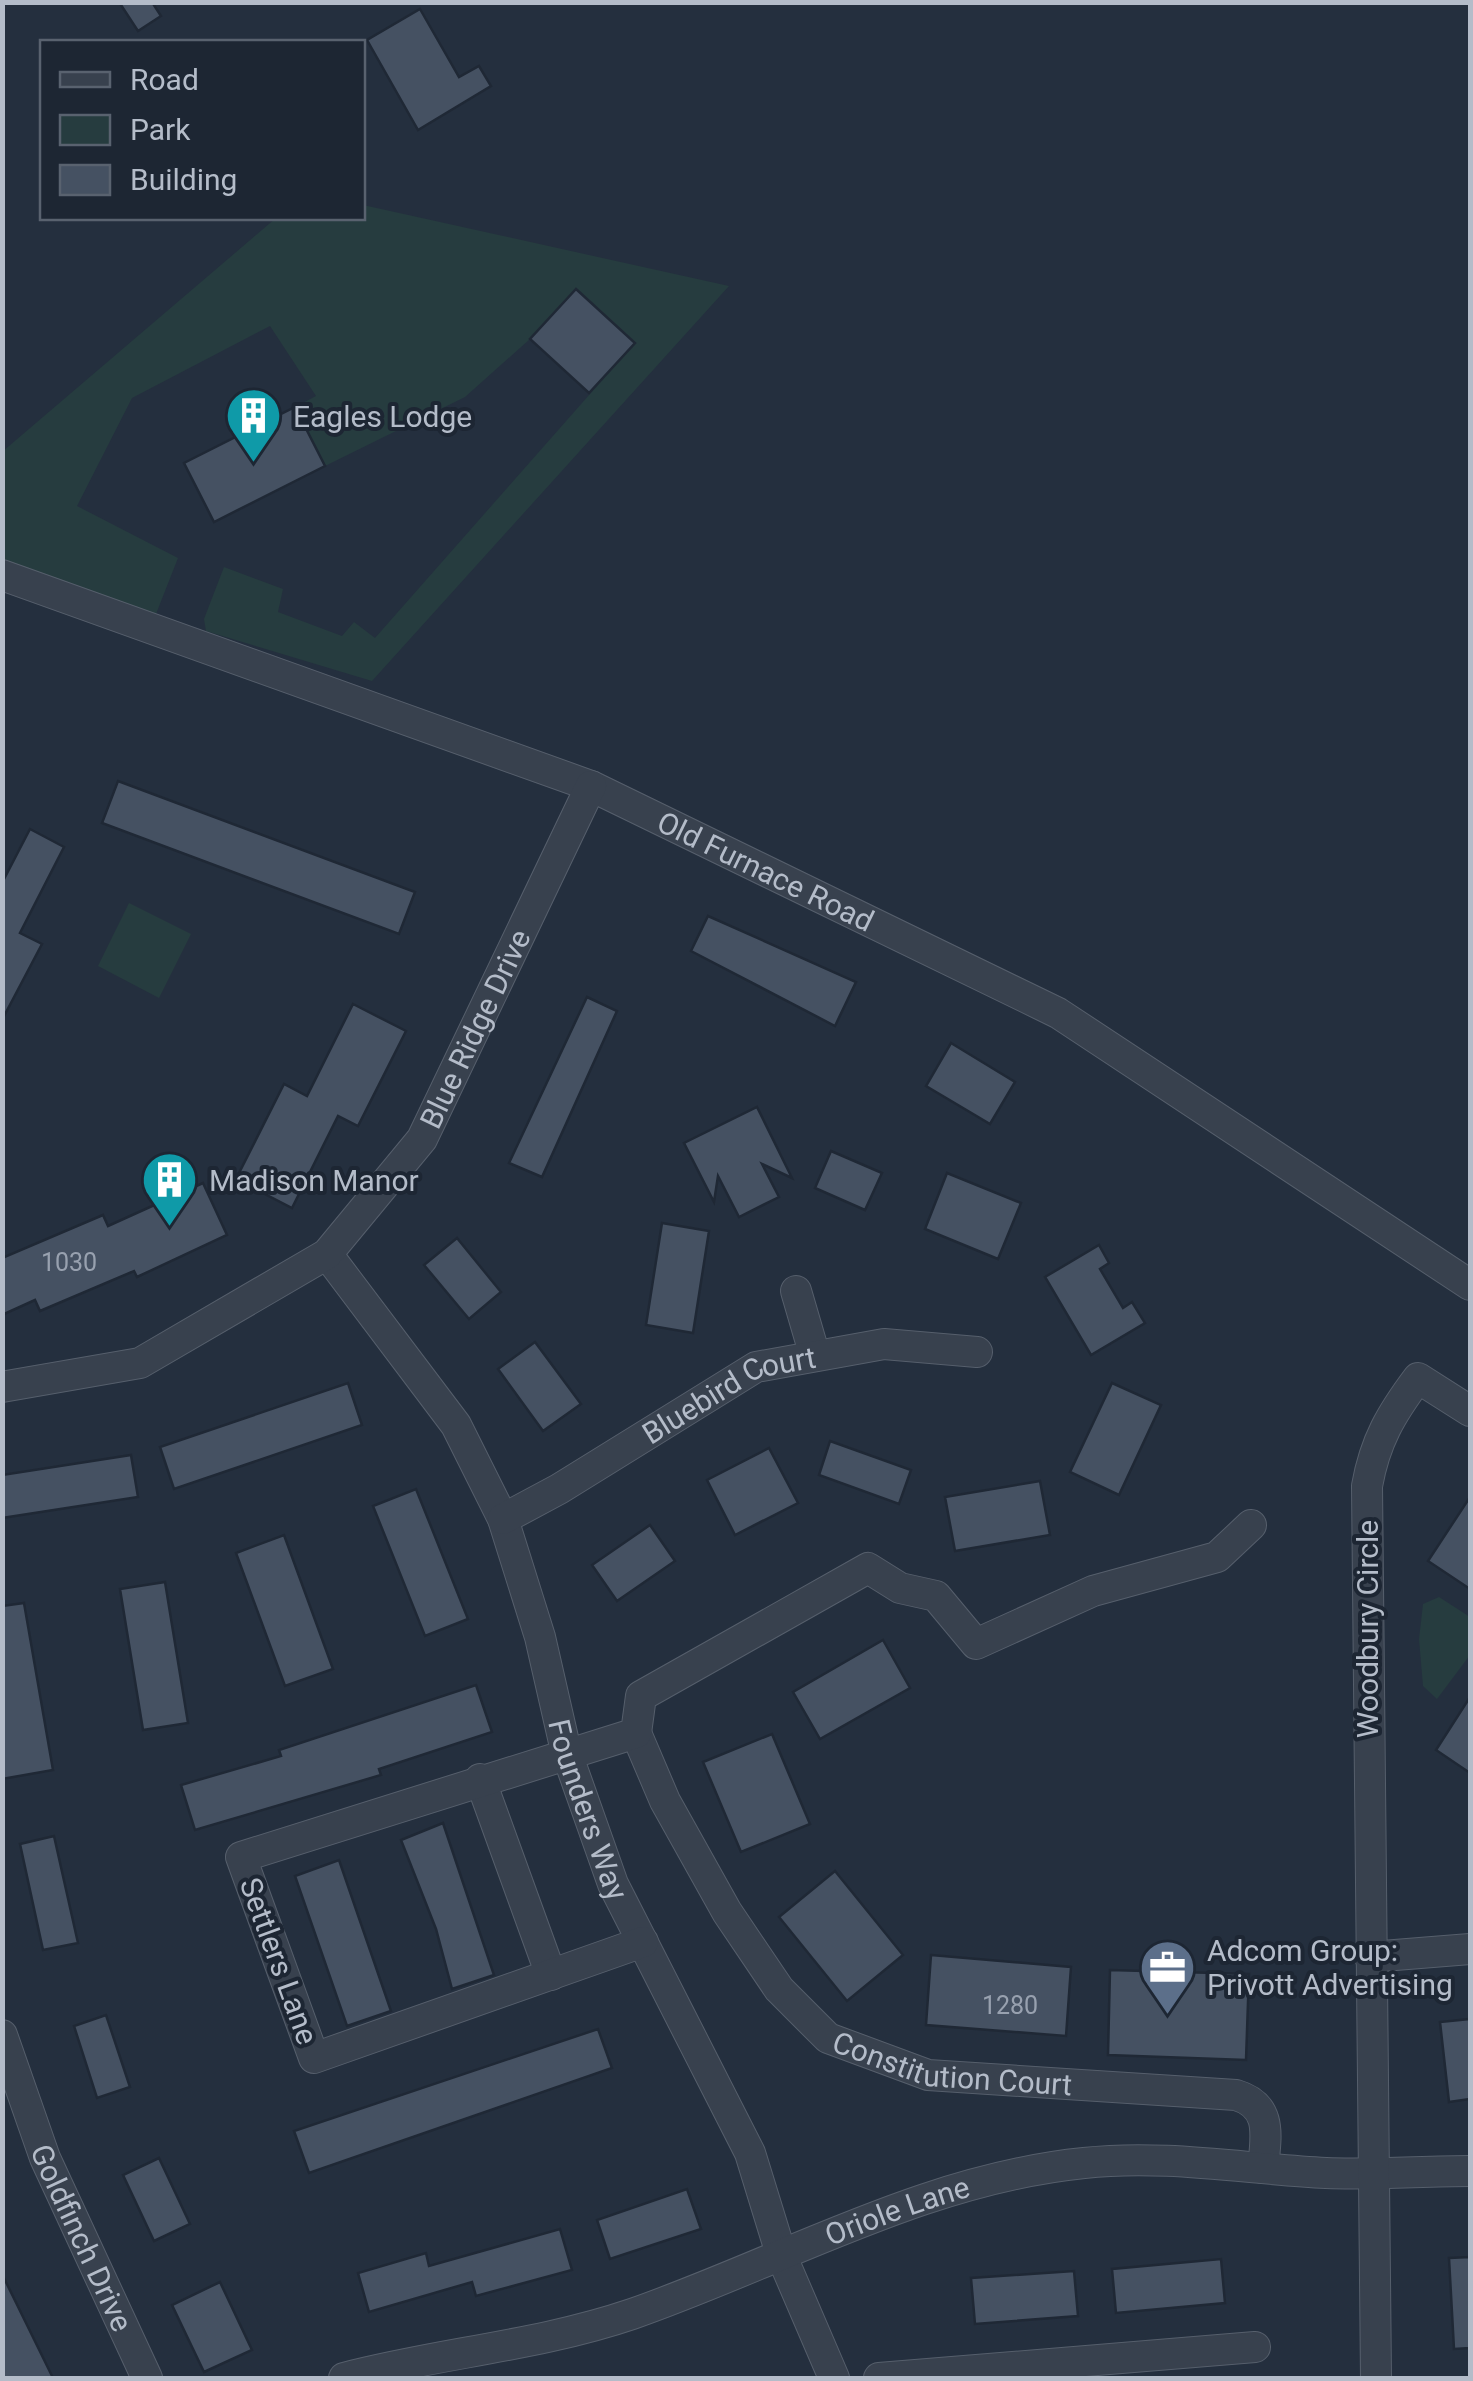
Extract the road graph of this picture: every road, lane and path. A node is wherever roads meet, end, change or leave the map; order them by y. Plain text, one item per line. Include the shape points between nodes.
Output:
1 (2, 574) edge
2 (592, 786) junction
3 (327, 1254) junction
4 (1470, 1285) edge
5 (796, 1291) dead end
6 (977, 1352) dead end
7 (814, 1356) junction
8 (2, 1387) edge
9 (1470, 1411) edge
10 (502, 1518) junction
11 (1251, 1525) dead end
12 (636, 1732) junction
13 (566, 1751) junction
14 (480, 1779) junction
15 (643, 1942) junction
16 (1470, 1948) edge
17 (1370, 1957) junction
18 (551, 1975) junction
19 (2, 2035) edge
20 (1262, 2168) junction
21 (1470, 2171) edge
22 (1377, 2172) junction
23 (782, 2257) junction
24 (1255, 2347) dead end
25 (147, 2378) edge
26 (344, 2378) edge
27 (834, 2378) edge
28 (880, 2378) edge
29 (1376, 2378) edge

1 - 2 street, Old Furnace Road
2 - 3 street, Blue Ridge Drive via 422,1138
2 - 4 street, Old Furnace Road via 1058,1013
3 - 8 street, Blue Ridge Drive via 140,1363
3 - 10 street, Founders Way via 456,1425
5 - 7 street
6 - 7 street, Bluebird Court via 884,1344
7 - 10 street, Bluebird Court via 756,1367
9 - 17 street, Woodbury Circle via 1418,1378 1387,1418 1374,1449 1366,1524
10 - 13 street, Founders Way via 540,1637
11 - 12 street via 1217,1558 1094,1591 976,1644 936,1596 900,1588 868,1568 641,1696
12 - 13 street, Settlers Lane
12 - 20 street, Constitution Court via 727,1912 779,1989 828,2038 928,2075 1248,2098 1266,2119
13 - 14 street, Settlers Lane
13 - 15 street, Founders Way via 613,1884
14 - 18 street
14 - 18 street, Settlers Lane via 241,1857 314,2058
15 - 18 street, Settlers Lane
15 - 23 street, Founders Way via 750,2153
16 - 17 street
17 - 22 street, Woodbury Circle
19 - 25 street, Goldfinch Drive via 45,2158
20 - 22 street, Oriole Lane
20 - 23 street, Oriole Lane via 1085,2162 1014,2175 853,2224
21 - 22 street, Oriole Lane
22 - 29 street, Woodbury Circle
23 - 26 street, Oriole Lane via 578,2330
23 - 27 street, Founders Way
24 - 28 street

